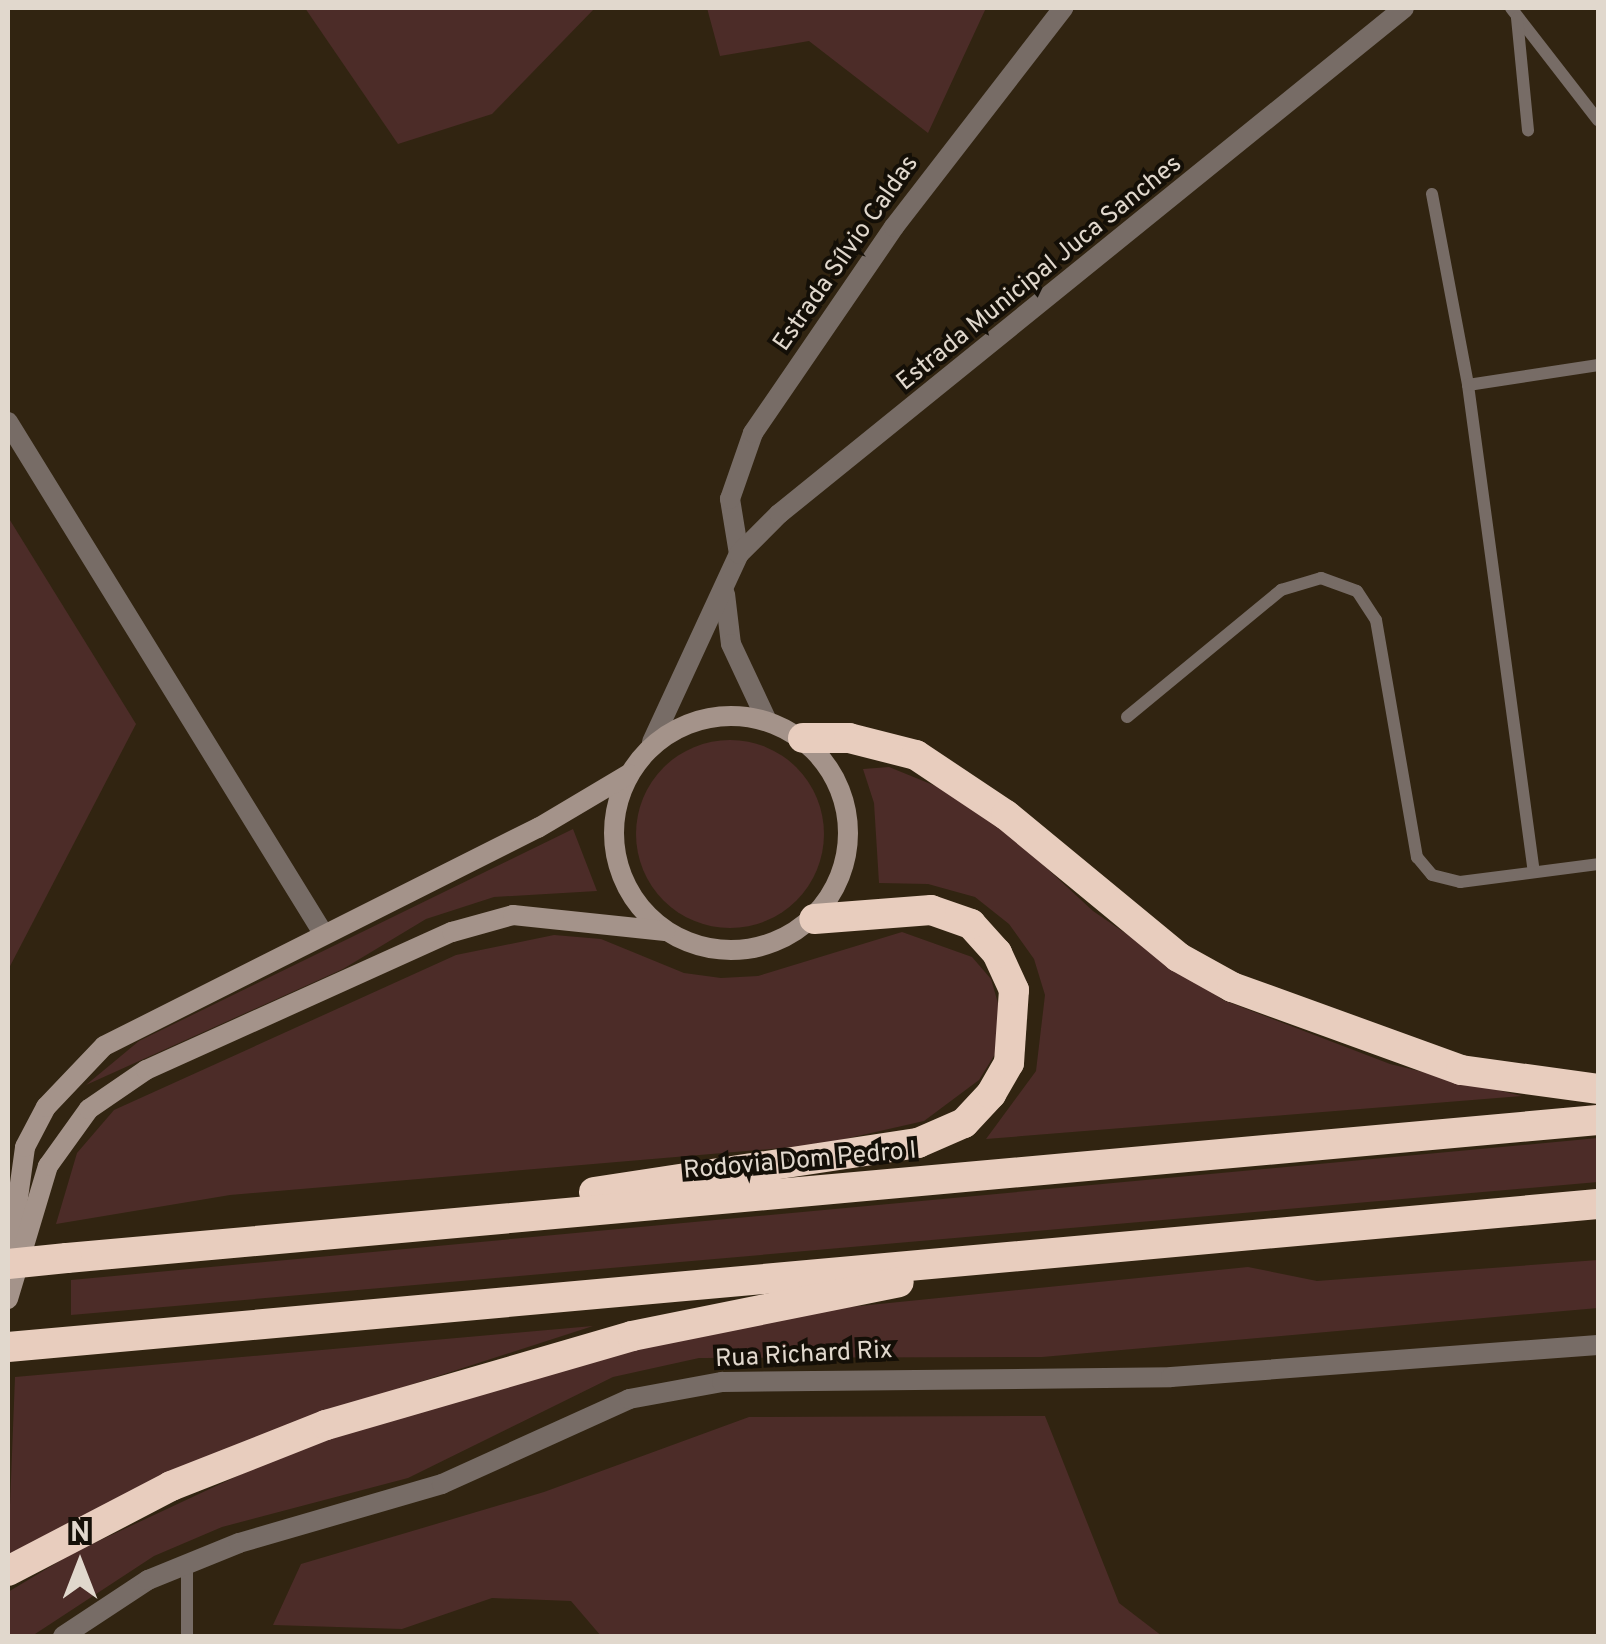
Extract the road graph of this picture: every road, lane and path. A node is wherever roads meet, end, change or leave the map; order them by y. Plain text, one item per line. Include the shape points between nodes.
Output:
1 (1062, 8) edge
2 (1404, 8) edge
3 (1514, 12) edge
4 (1598, 120) edge
5 (1528, 130) dead end
6 (1432, 194) dead end
7 (1598, 365) edge
8 (1468, 385) junction
9 (8, 422) edge
10 (739, 554) junction
11 (725, 592) junction
12 (1127, 717) dead end
13 (767, 721) junction
14 (803, 738) junction
15 (652, 742) junction
16 (629, 774) junction
17 (1598, 864) edge
18 (1534, 872) junction
19 (814, 919) junction
20 (665, 931) junction
21 (323, 933) junction
22 (1598, 1088) edge
23 (1598, 1120) edge
24 (1598, 1204) edge
25 (230, 1244) junction
26 (1092, 1247) junction
27 (8, 1267) edge
28 (8, 1298) edge
29 (1598, 1345) edge
30 (8, 1347) edge
31 (187, 1564) junction
32 (8, 1571) edge
33 (63, 1636) edge
34 (188, 1636) edge

1 - 10 street, Estrada Sílvio Caldas via 894,226 753,433 730,498
2 - 10 street, Estrada Municipal Juca Sanches
3 - 4 lane
3 - 5 lane
6 - 8 lane
7 - 8 lane
8 - 18 lane
9 - 21 street
10 - 11 street
11 - 13 street via 730,644
11 - 15 street
12 - 18 lane via 1281,590 1321,578 1357,591 1376,620 1417,857 1432,875 1460,882
13 - 14 main road
13 - 15 main road via 691,724
14 - 19 main road via 830,767 846,803 849,842
14 - 22 highway via 849,738 916,755 1006,815 1178,957 1232,987 1461,1070
15 - 16 main road
16 - 20 main road via 614,807 619,877
16 - 21 main road via 538,828
17 - 18 lane
19 - 20 main road via 774,942 732,950
19 - 25 highway via 931,910 971,924 997,953 1014,990 1016,1026 1009,1062 964,1123 868,1152
20 - 28 main road via 513,915 452,932 146,1070 89,1108 48,1166
21 - 27 main road via 137,1026 75,1074 25,1147
23 - 25 highway, Rodovia Dom Pedro I
24 - 26 highway
25 - 27 highway, Rodovia Dom Pedro I, bridge
26 - 30 highway
26 - 32 highway via 767,1306 469,1379 171,1486
29 - 31 street, Rua Richard Rix via 1171,1377 722,1382 630,1399 442,1484
31 - 33 street, Rua Richard Rix
31 - 34 lane

